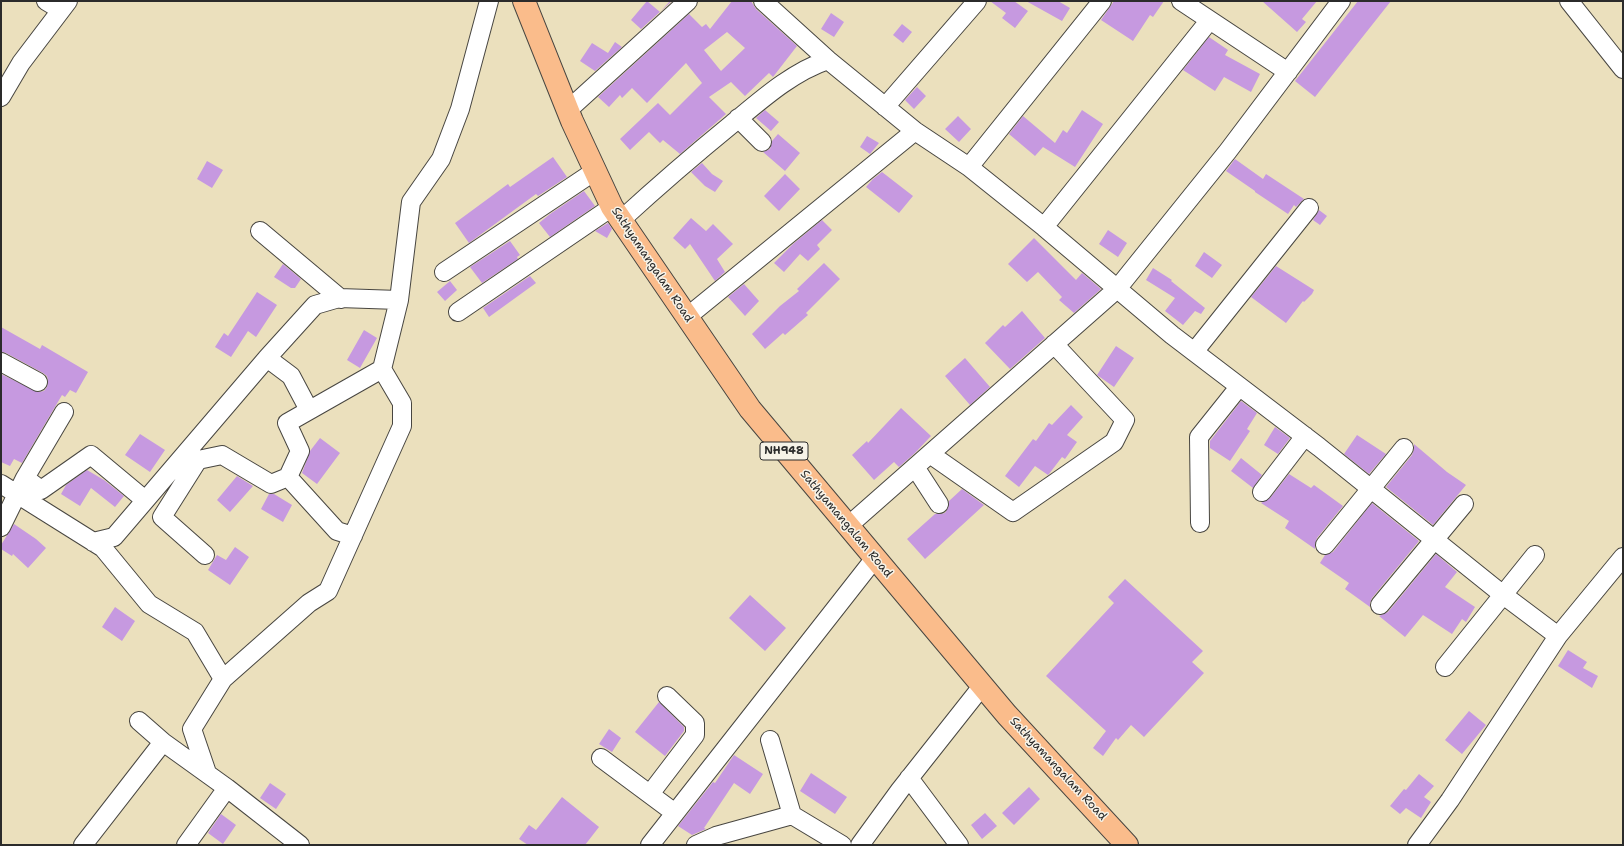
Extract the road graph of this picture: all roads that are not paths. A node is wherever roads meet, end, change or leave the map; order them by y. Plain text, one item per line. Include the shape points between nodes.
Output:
1 (489, 1) edge
2 (524, 1) edge
3 (688, 1) edge
4 (763, 1) edge
5 (977, 1) edge
6 (1102, 1) edge
7 (1181, 1) edge
8 (1341, 1) edge
9 (1569, 1) edge
10 (58, 4) edge
11 (1209, 21) junction
12 (828, 60) junction
13 (1623, 69) edge
14 (1288, 72) junction
15 (1, 97) edge
16 (885, 107) junction
17 (568, 110) junction
18 (738, 118) junction
19 (915, 131) junction
20 (762, 142) dead end
21 (968, 167) junction
22 (595, 171) junction
23 (1308, 208) dead end
24 (616, 213) junction
25 (1044, 227) junction
26 (260, 231) dead end
27 (444, 272) dead end
28 (1117, 289) junction
29 (341, 299) junction
30 (399, 300) junction
31 (458, 312) dead end
32 (687, 317) junction
33 (1054, 344) junction
34 (1194, 352) junction
35 (267, 358) junction
36 (1, 362) edge
37 (382, 369) junction
38 (38, 382) dead end
39 (1239, 387) junction
40 (309, 410) junction
41 (64, 412) dead end
42 (1304, 436) junction
43 (1404, 448) dead end
44 (930, 454) junction
45 (915, 467) junction
46 (288, 477) junction
47 (25, 478) junction
48 (1, 484) edge
49 (1370, 488) junction
50 (1262, 492) dead end
51 (18, 495) junction
52 (145, 500) junction
53 (939, 504) dead end
54 (1464, 504) dead end
55 (1200, 523) dead end
56 (848, 526) junction
57 (1, 527) edge
58 (353, 536) junction
59 (1433, 539) junction
60 (93, 542) junction
61 (1325, 545) dead end
62 (205, 555) dead end
63 (1535, 555) dead end
64 (875, 558) junction
65 (1621, 564) edge
66 (1502, 594) junction
67 (1380, 605) dead end
68 (1558, 636) junction
69 (1444, 667) dead end
70 (224, 679) junction
71 (982, 685) junction
72 (667, 696) dead end
73 (139, 721) dead end
74 (770, 740) dead end
75 (163, 742) junction
76 (601, 758) dead end
77 (207, 773) junction
78 (909, 778) junction
79 (227, 788) junction
80 (650, 794) junction
81 (675, 813) junction
82 (792, 815) junction
83 (296, 844) edge
84 (83, 845) edge
85 (186, 845) edge
86 (650, 845) edge
87 (696, 845) edge
88 (842, 845) edge
89 (860, 845) edge
90 (959, 845) edge
91 (1127, 845) edge
92 (1417, 845) edge

1 - 30 street via 460,110 442,159 411,202
2 - 17 highway, Sathyamangalam Road / NH948
3 - 17 street
4 - 12 street
5 - 16 street
6 - 21 street
7 - 11 street
8 - 14 street
9 - 13 street
10 - 15 street
11 - 14 street
11 - 25 street
12 - 16 street
12 - 18 street via 813,65
14 - 28 street
16 - 19 street
17 - 22 highway, Sathyamangalam Road / NH948
18 - 20 street
18 - 24 street via 687,161
19 - 21 street
19 - 32 street
21 - 25 street
22 - 24 highway, Sathyamangalam Road / NH948
22 - 27 street
23 - 34 street
24 - 31 street
24 - 32 highway, Sathyamangalam Road / NH948
25 - 28 street
26 - 29 street
28 - 33 street
28 - 34 street
29 - 30 street
29 - 35 street via 315,304
30 - 37 street
32 - 56 highway, Sathyamangalam Road / NH948 via 750,409
33 - 44 street
33 - 44 street via 1125,420 1114,442 1013,512
34 - 39 street
35 - 40 street via 291,376
35 - 52 street
36 - 38 street
37 - 40 street
37 - 58 street via 402,403 402,426
39 - 42 street
39 - 55 street via 1200,437
40 - 46 street via 287,423 300,451
41 - 47 street
42 - 49 street
42 - 50 street
43 - 49 street
44 - 45 street
45 - 53 street
45 - 56 street
46 - 58 street via 337,531
46 - 62 street via 270,484 222,456 198,460 162,517
47 - 51 street
47 - 52 street via 41,490 91,455
48 - 51 street
49 - 59 street
49 - 61 street
51 - 57 street
51 - 60 street
52 - 60 street via 114,537
54 - 59 street
56 - 64 highway, Sathyamangalam Road / NH948
58 - 70 street via 328,590 309,603
59 - 66 street
59 - 67 street
60 - 70 street via 102,548 149,604 195,632
63 - 66 street
64 - 71 highway, Sathyamangalam Road / NH948
64 - 81 street
65 - 68 street
66 - 68 street
66 - 69 street
68 - 92 street via 1450,800
70 - 77 street via 192,729
71 - 78 street
71 - 91 highway, Sathyamangalam Road / NH948
72 - 80 street via 695,723 695,735
73 - 75 street
74 - 82 street
75 - 77 street
75 - 84 street
76 - 80 street
77 - 79 street
78 - 89 street
78 - 90 street
79 - 83 street
79 - 85 street
80 - 81 street
81 - 86 street
82 - 87 street via 716,836
82 - 88 street

